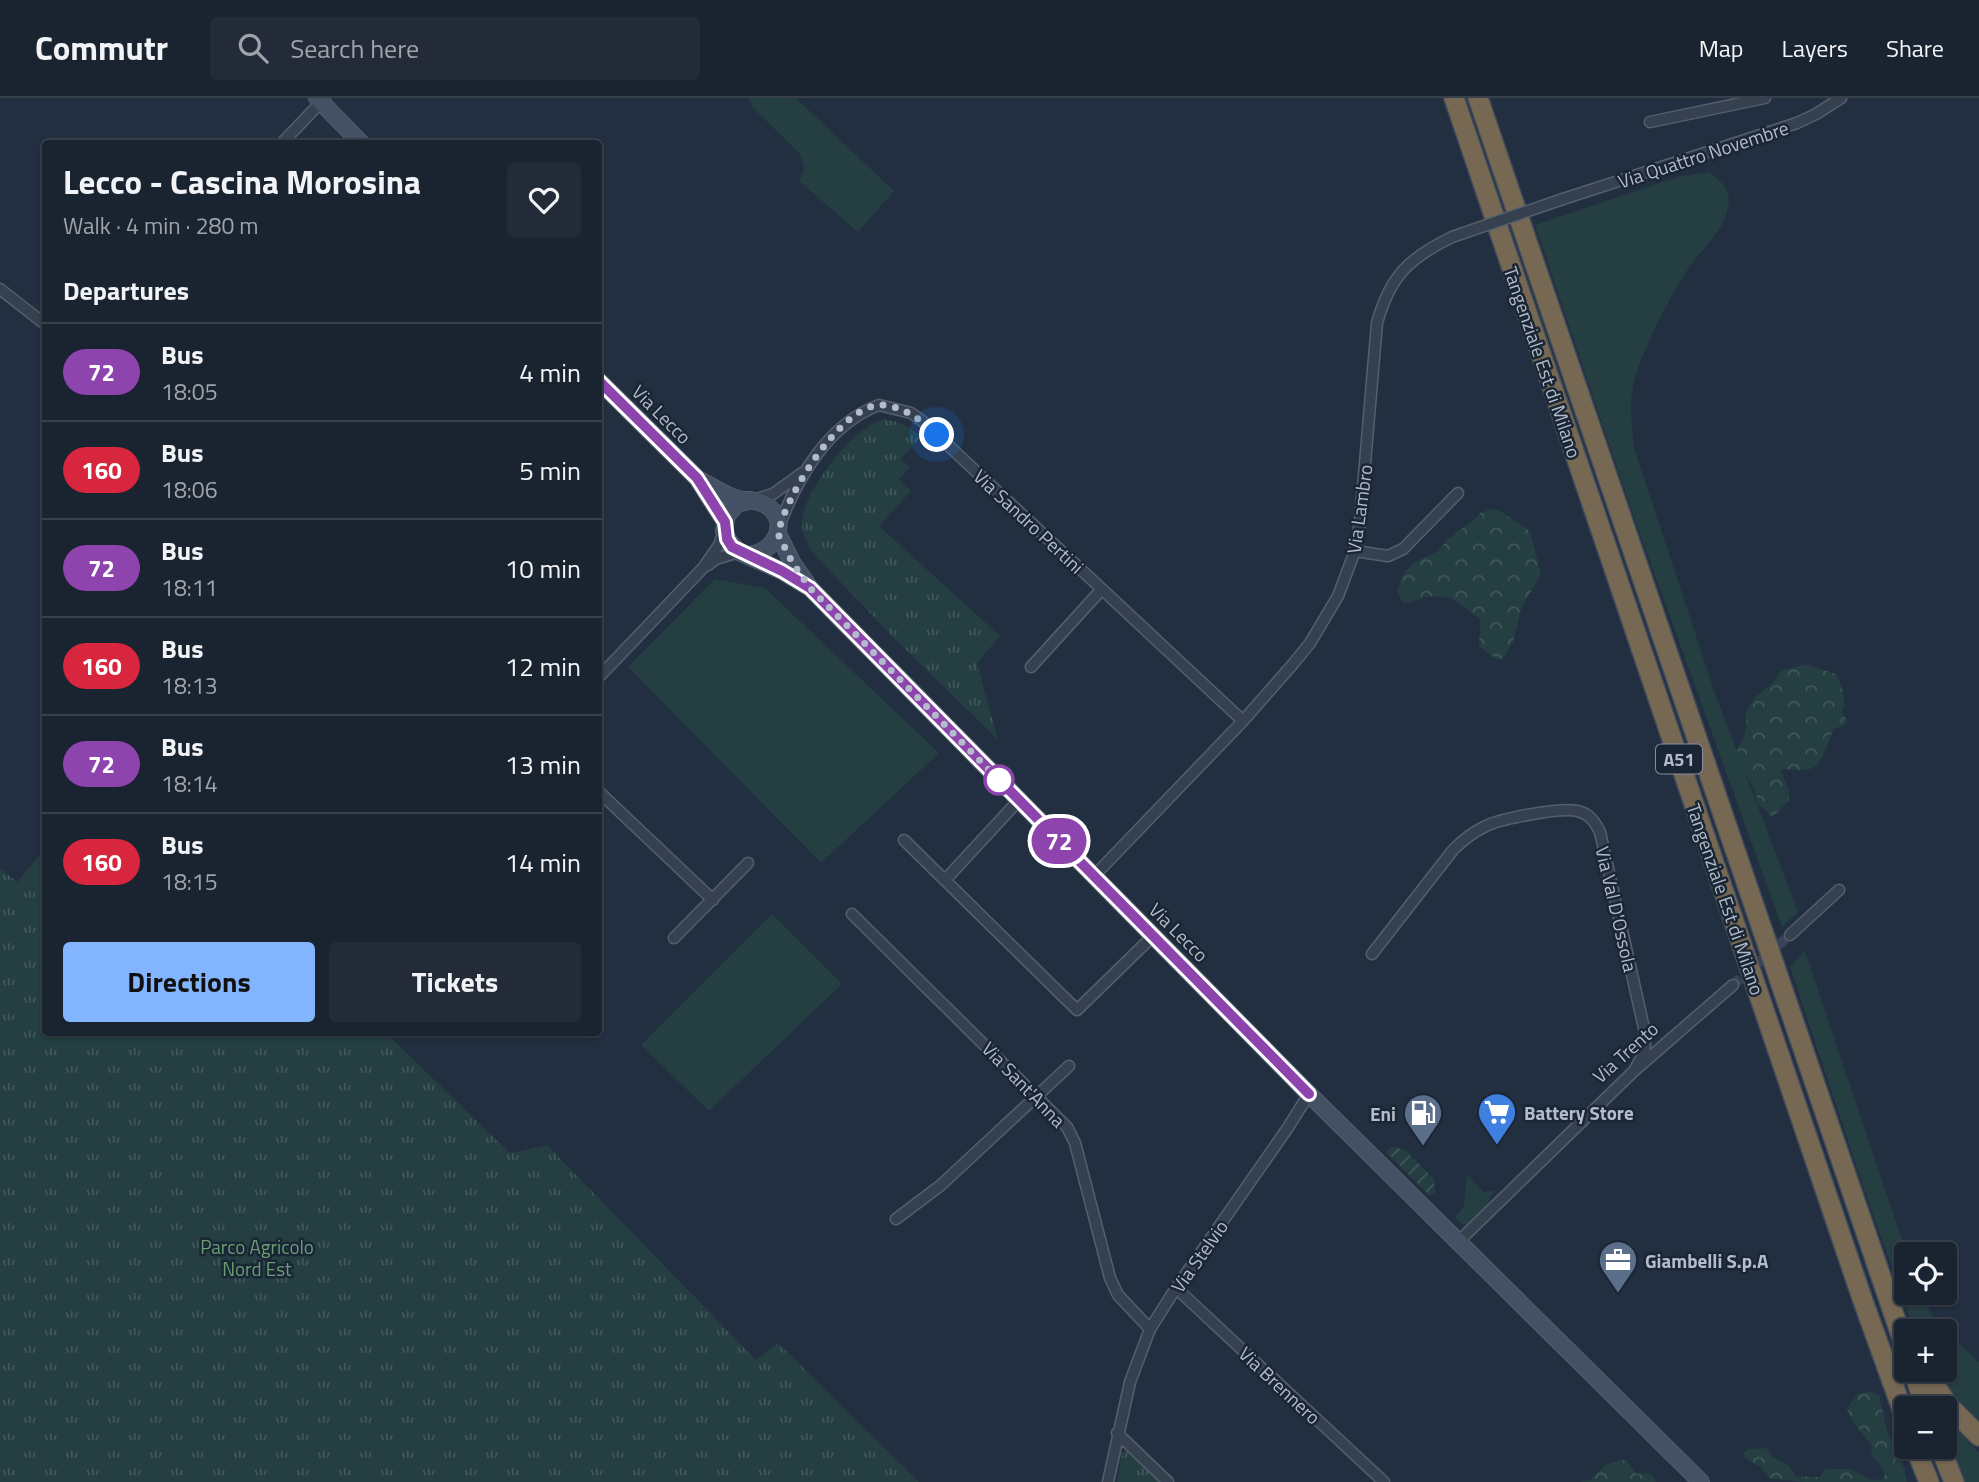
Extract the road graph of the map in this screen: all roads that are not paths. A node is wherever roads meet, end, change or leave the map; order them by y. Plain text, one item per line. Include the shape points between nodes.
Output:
1 (1454, 98) edge
2 (1478, 98) edge
3 (1765, 98) edge
4 (1841, 98) edge
5 (321, 99) edge
6 (1650, 122) dead end
7 (285, 140) edge
8 (358, 140) edge
9 (1560, 200) joint
10 (0, 289) edge
11 (42, 322) edge
12 (602, 384) edge
13 (807, 469) junction
14 (697, 478) junction
15 (1458, 493) dead end
16 (751, 500) junction
17 (725, 526) junction
18 (778, 532) junction
19 (1355, 551) junction
20 (744, 553) junction
21 (703, 568) junction
22 (810, 588) junction
23 (1102, 589) junction
24 (1031, 667) dead end
25 (602, 674) edge
26 (1243, 721) junction
27 (602, 795) edge
28 (1019, 800) junction
29 (904, 840) dead end
30 (748, 863) dead end
31 (1094, 876) junction
32 (946, 879) junction
33 (1839, 890) dead end
34 (713, 900) junction
35 (852, 914) dead end
36 (1790, 935) tunnel mouth
37 (1153, 936) junction
38 (674, 938) dead end
39 (1372, 954) dead end
40 (1733, 985) tunnel mouth
41 (1069, 1066) dead end
42 (1634, 1071) junction
43 (1309, 1094) junction
44 (1038, 1096) junction
45 (1860, 1217) junction
46 (896, 1219) dead end
47 (1458, 1242) junction
48 (1176, 1288) junction
49 (1895, 1319) edge
50 (1905, 1319) edge
51 (1150, 1329) junction
52 (1933, 1382) edge
53 (1897, 1396) edge
54 (1117, 1433) junction
55 (1979, 1436) edge
56 (1920, 1459) edge
57 (1945, 1459) edge
58 (1108, 1482) edge
59 (1168, 1482) edge
60 (1384, 1482) edge
61 (1701, 1482) edge
62 (1929, 1482) edge
63 (1954, 1482) edge

1 - 53 highway, Tangenziale Est di Milano / A51
2 - 45 highway, Tangenziale Est di Milano / A51
3 - 6 street
4 - 9 street, Via Quattro Novembre via 1797,122
5 - 7 street
5 - 8 street
9 - 19 street, Via Lambro, bridge via 1452,237 1425,250 1399,273 1377,323
10 - 11 street
12 - 14 street, Via Lecco
13 - 16 street via 786,487
13 - 18 street
13 - 23 street, Via Sandro Pertini via 849,419 879,405 911,413
14 - 16 street, Via Lecco via 734,498
14 - 17 street, Via Lecco
15 - 19 street via 1403,549 1388,556
16 - 17 street via 737,504 727,515
16 - 18 street, Via Lecco via 768,506 778,521
17 - 20 street, Via Lecco via 727,539
17 - 21 street via 719,545
18 - 20 street via 764,552
18 - 22 street, Via Lecco
19 - 26 street, Via Lambro via 1338,596 1310,643
20 - 21 street via 716,559
20 - 22 street, Via Lecco
21 - 25 street
22 - 28 street, Via Lecco
23 - 24 street
23 - 26 street, Via Sandro Pertini
26 - 31 street, Via Lambro
27 - 34 street
28 - 31 street, Via Lecco
28 - 32 street
29 - 32 street
30 - 34 street
31 - 37 street, Via Lecco
32 - 37 street via 1077,1010
33 - 36 street
34 - 38 street
35 - 44 street, Via Sant'Anna
37 - 43 street, Via Lecco
39 - 42 street, Via Val D'Ossola via 1452,850 1469,835 1500,820 1568,810 1586,814 1600,832 1646,1037
40 - 42 street, Via Trento
41 - 44 street
42 - 47 street, Via Trento
43 - 47 street
43 - 48 street, Via Stelvio
44 - 46 street via 941,1185
44 - 51 street, Via Sant'Anna via 1067,1127 1075,1143 1118,1295
45 - 49 highway, Tangenziale Est di Milano / A51
45 - 50 highway
47 - 61 street
48 - 51 street, Via Stelvio
48 - 60 street, Via Brennero
51 - 54 street, Via Stelvio
52 - 55 highway
54 - 58 street, Via Stelvio
54 - 59 street
56 - 62 highway
57 - 63 highway

